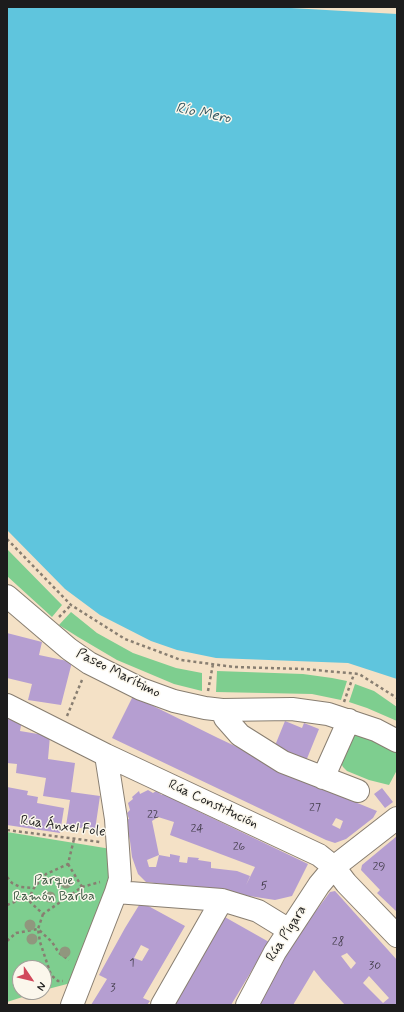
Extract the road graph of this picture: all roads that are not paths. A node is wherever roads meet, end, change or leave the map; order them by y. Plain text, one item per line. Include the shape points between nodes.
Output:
1 (7, 596) edge
2 (7, 705) edge
3 (214, 709) junction
4 (344, 719) junction
5 (397, 741) edge
6 (106, 755) junction
7 (323, 778) junction
8 (358, 791) dead end
9 (397, 818) edge
10 (334, 867) junction
11 (110, 887) junction
12 (222, 900) junction
13 (289, 930) junction
14 (397, 936) edge
15 (72, 1005) edge
16 (162, 1005) edge
17 (247, 1005) edge

1 - 3 street, Paseo Marítimo via 89,663 141,689 174,701
2 - 6 street, Rúa Constitución
3 - 4 street, Paseo Marítimo via 292,709
3 - 7 street via 240,735 283,762
4 - 5 street, Paseo Marítimo via 376,730
4 - 7 street
6 - 10 street, Rúa Constitución via 319,856
6 - 11 street via 116,819 120,879
7 - 8 street
9 - 10 street, Rúa Pígara
10 - 13 street, Rúa Pígara via 318,885
10 - 14 street, Rúa Constitución
11 - 12 street
11 - 15 street
12 - 13 street via 258,911
12 - 16 street
13 - 17 street, Rúa Pígara

